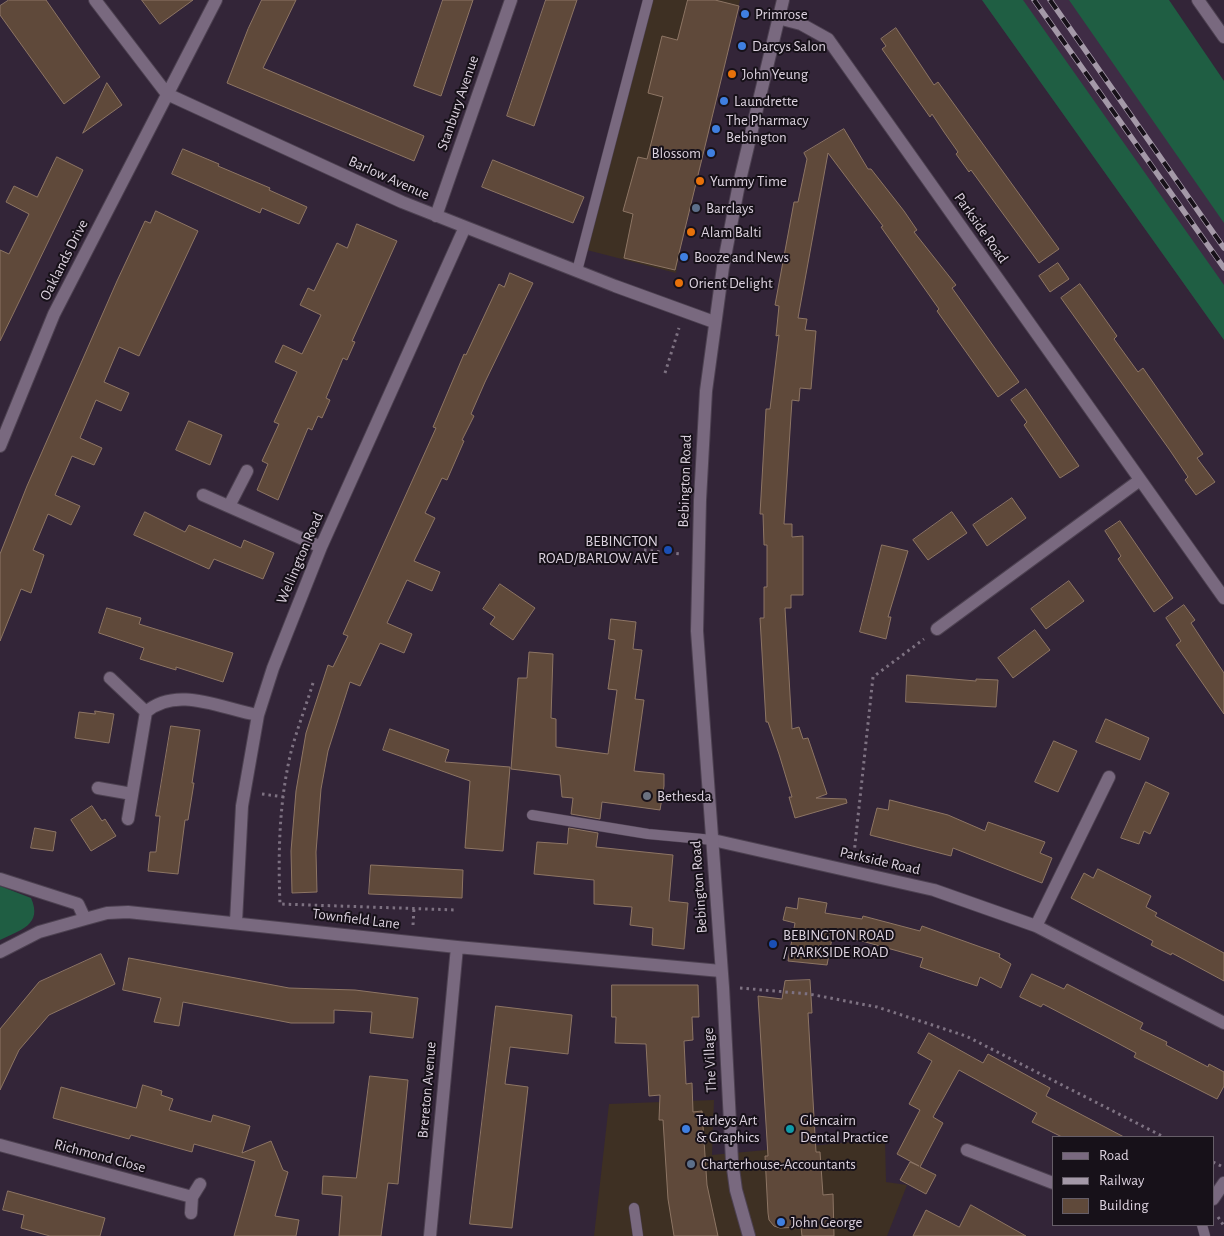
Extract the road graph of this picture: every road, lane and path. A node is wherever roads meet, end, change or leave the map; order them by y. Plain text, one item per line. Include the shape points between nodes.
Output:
1 (95, 0) edge
2 (216, 0) edge
3 (511, 0) edge
4 (648, 0) edge
5 (783, 0) edge
6 (1198, 0) edge
7 (778, 18) junction
8 (1224, 37) edge
9 (167, 94) junction
10 (436, 216) junction
11 (465, 227) junction
12 (577, 271) junction
13 (685, 311) junction
14 (714, 322) junction
15 (666, 373) dead end
16 (0, 446) edge
17 (247, 471) dead end
18 (1140, 480) junction
19 (204, 495) dead end
20 (229, 506) junction
21 (321, 547) junction
22 (644, 550) dead end
23 (699, 555) junction
24 (1224, 598) edge
25 (937, 629) joint
26 (110, 678) dead end
27 (313, 683) dead end
28 (146, 712) junction
29 (258, 715) junction
30 (1109, 777) dead end
31 (98, 788) dead end
32 (132, 794) junction
33 (532, 815) dead end
34 (128, 819) dead end
35 (713, 840) junction
36 (852, 872) junction
37 (0, 879) edge
38 (457, 910) dead end
39 (86, 919) junction
40 (236, 922) junction
41 (1036, 926) junction
42 (457, 947) junction
43 (0, 952) edge
44 (722, 971) junction
45 (723, 987) junction
46 (1224, 1024) edge
47 (1162, 1136) edge
48 (0, 1145) edge
49 (967, 1150) dead end
50 (1052, 1183) edge
51 (1224, 1183) edge
52 (200, 1184) dead end
53 (192, 1197) junction
54 (1214, 1198) edge
55 (634, 1208) dead end
56 (191, 1213) dead end
57 (430, 1236) edge
58 (638, 1236) edge
59 (749, 1236) edge

1 - 9 street, Barlow Avenue
2 - 9 street, Oaklands Drive
3 - 10 street, Stanbury Avenue
4 - 12 lane
5 - 7 street, Bebington Road
6 - 8 street
7 - 14 street, Bebington Road via 739,184
7 - 18 street, Parkside Road via 801,24 828,39
9 - 10 street, Barlow Avenue
9 - 16 street, Oaklands Drive via 54,314
10 - 11 street, Barlow Avenue
11 - 12 street, Barlow Avenue
11 - 21 street, Wellington Road
12 - 13 street, Barlow Avenue
13 - 14 street, Barlow Avenue
13 - 15 path
14 - 23 street, Bebington Road via 706,391
17 - 20 street
18 - 24 street, Parkside Road
18 - 25 street
19 - 20 street
20 - 21 street
21 - 29 street, Wellington Road
22 - 23 path
23 - 35 street, Bebington Road via 697,631
25 - 36 path via 873,677
26 - 28 street
27 - 38 path via 291,753 284,797 279,835 280,904
28 - 29 street via 155,704 182,698
28 - 32 street
29 - 40 street, Wellington Road via 242,806
30 - 41 street
31 - 32 street
32 - 34 street
33 - 35 lane via 648,834
35 - 36 street, Parkside Road
35 - 44 street, Bebington Road
36 - 41 street, Parkside Road via 934,890
37 - 39 street via 78,904
39 - 40 street, Townfield Lane via 128,912
39 - 43 street, Townfield Lane via 39,932
40 - 42 street, Townfield Lane
41 - 46 street, Parkside Road
42 - 44 street, Townfield Lane
42 - 57 street, Brereton Avenue
44 - 45 street, The Village
45 - 47 path via 809,994 877,1006 966,1036
45 - 59 street, The Village via 732,1161 736,1190
48 - 53 street, Richmond Close
49 - 50 street
51 - 54 street
52 - 53 street
53 - 56 street
55 - 58 lane

